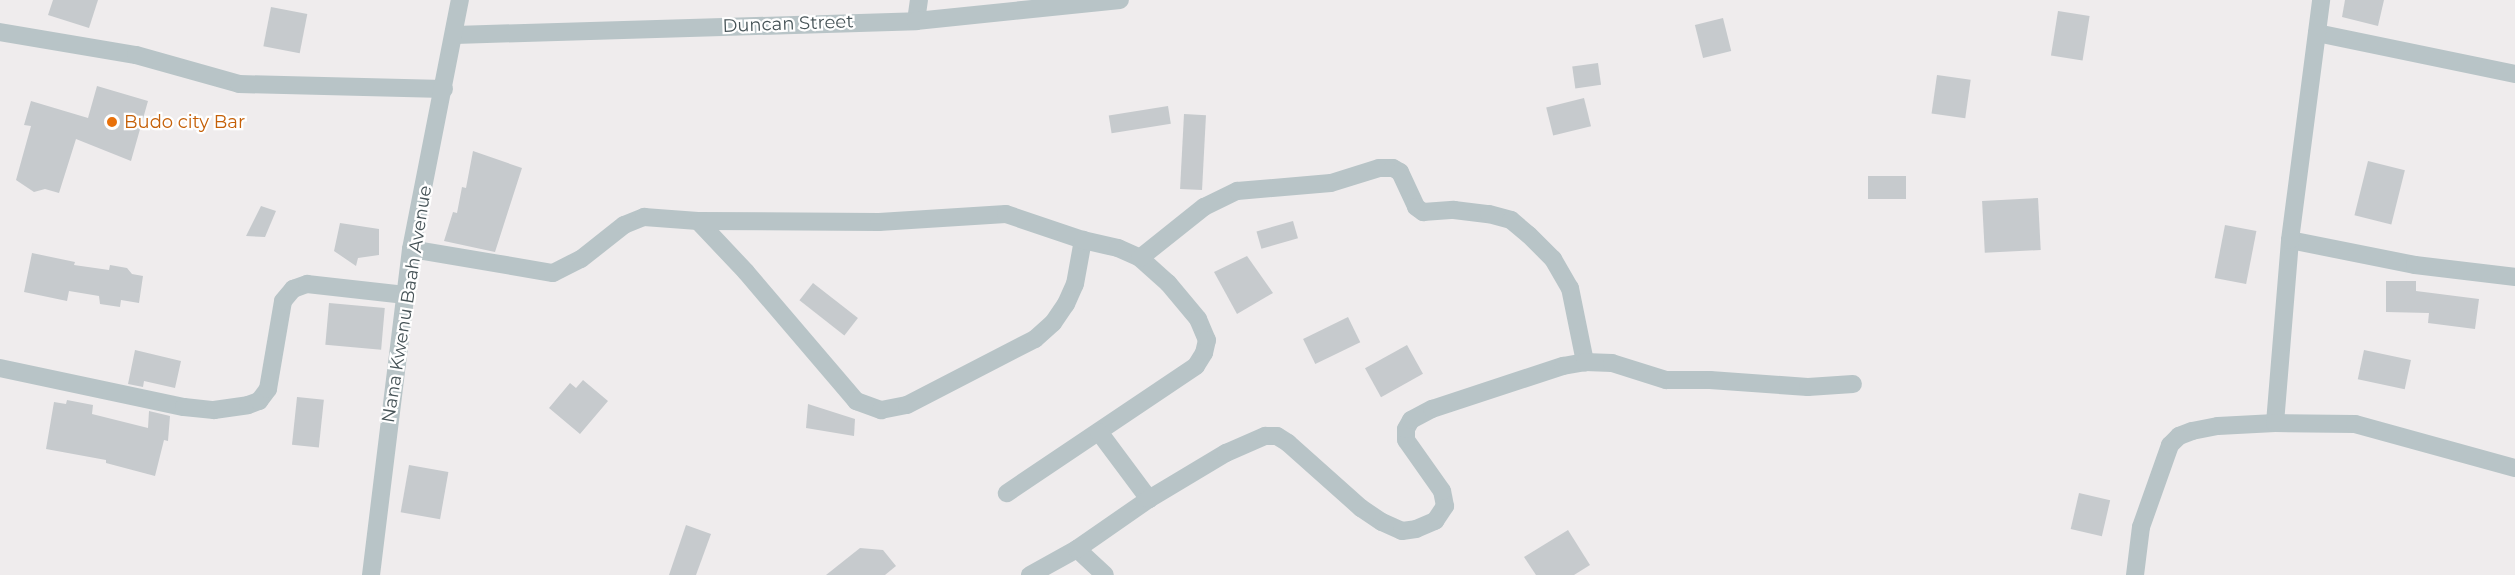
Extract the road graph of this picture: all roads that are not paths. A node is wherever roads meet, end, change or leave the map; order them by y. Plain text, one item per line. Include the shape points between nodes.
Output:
1 (460, 0) edge
2 (919, 0) edge
3 (1120, 0) edge
4 (2321, 0) edge
5 (916, 21) junction
6 (0, 32) edge
7 (2317, 33) junction
8 (455, 34) junction
9 (2515, 74) edge
10 (444, 89) junction
11 (698, 221) junction
12 (1083, 240) junction
13 (2290, 240) junction
14 (411, 249) junction
15 (1140, 258) junction
16 (2515, 278) edge
17 (405, 294) junction
18 (1585, 362) junction
19 (0, 368) edge
20 (1853, 384) dead end
21 (2274, 423) junction
22 (1099, 432) junction
23 (2515, 468) edge
24 (1008, 493) dead end
25 (1149, 499) junction
26 (1077, 549) junction
27 (371, 575) edge
28 (1030, 575) edge
29 (1105, 575) edge
30 (2135, 575) edge

1 - 8 street, Nana Kwenu Baah Avenue
2 - 5 street
3 - 5 street, Duncan Street
4 - 7 street
5 - 8 street, Duncan Street
6 - 10 street via 136,55 240,84
7 - 9 street
7 - 13 street
8 - 10 street, Nana Kwenu Baah Avenue
10 - 14 street, Nana Kwenu Baah Avenue
11 - 12 street via 879,222 1006,214
11 - 12 street via 856,401 881,410 907,405 1035,339 1066,304 1075,284
11 - 14 street via 644,218 624,225 581,259 553,273
12 - 15 street
13 - 16 street via 2415,265
13 - 21 street
14 - 17 street, Nana Kwenu Baah Avenue
15 - 18 street via 1204,207 1236,191 1331,183 1379,168 1393,168 1400,172 1416,207 1423,212 1489,214 1511,220 1529,235 1552,259 1570,288
15 - 22 street via 1168,283 1198,319 1207,340 1204,353 1196,366
17 - 19 street via 307,284 293,289 283,301 268,389 259,401 248,405 214,410 184,407
17 - 27 street, Nana Kwenu Baah Avenue
18 - 20 street via 1612,363 1666,380 1808,387
18 - 25 street via 1432,409 1411,420 1406,440 1442,491 1445,506 1435,520 1416,529 1402,531 1360,508 1277,436 1265,436 1226,453
21 - 23 street via 2355,424
21 - 30 street via 2192,431 2170,445 2141,527
22 - 24 street
22 - 25 street
25 - 26 street
26 - 28 street
26 - 29 street

